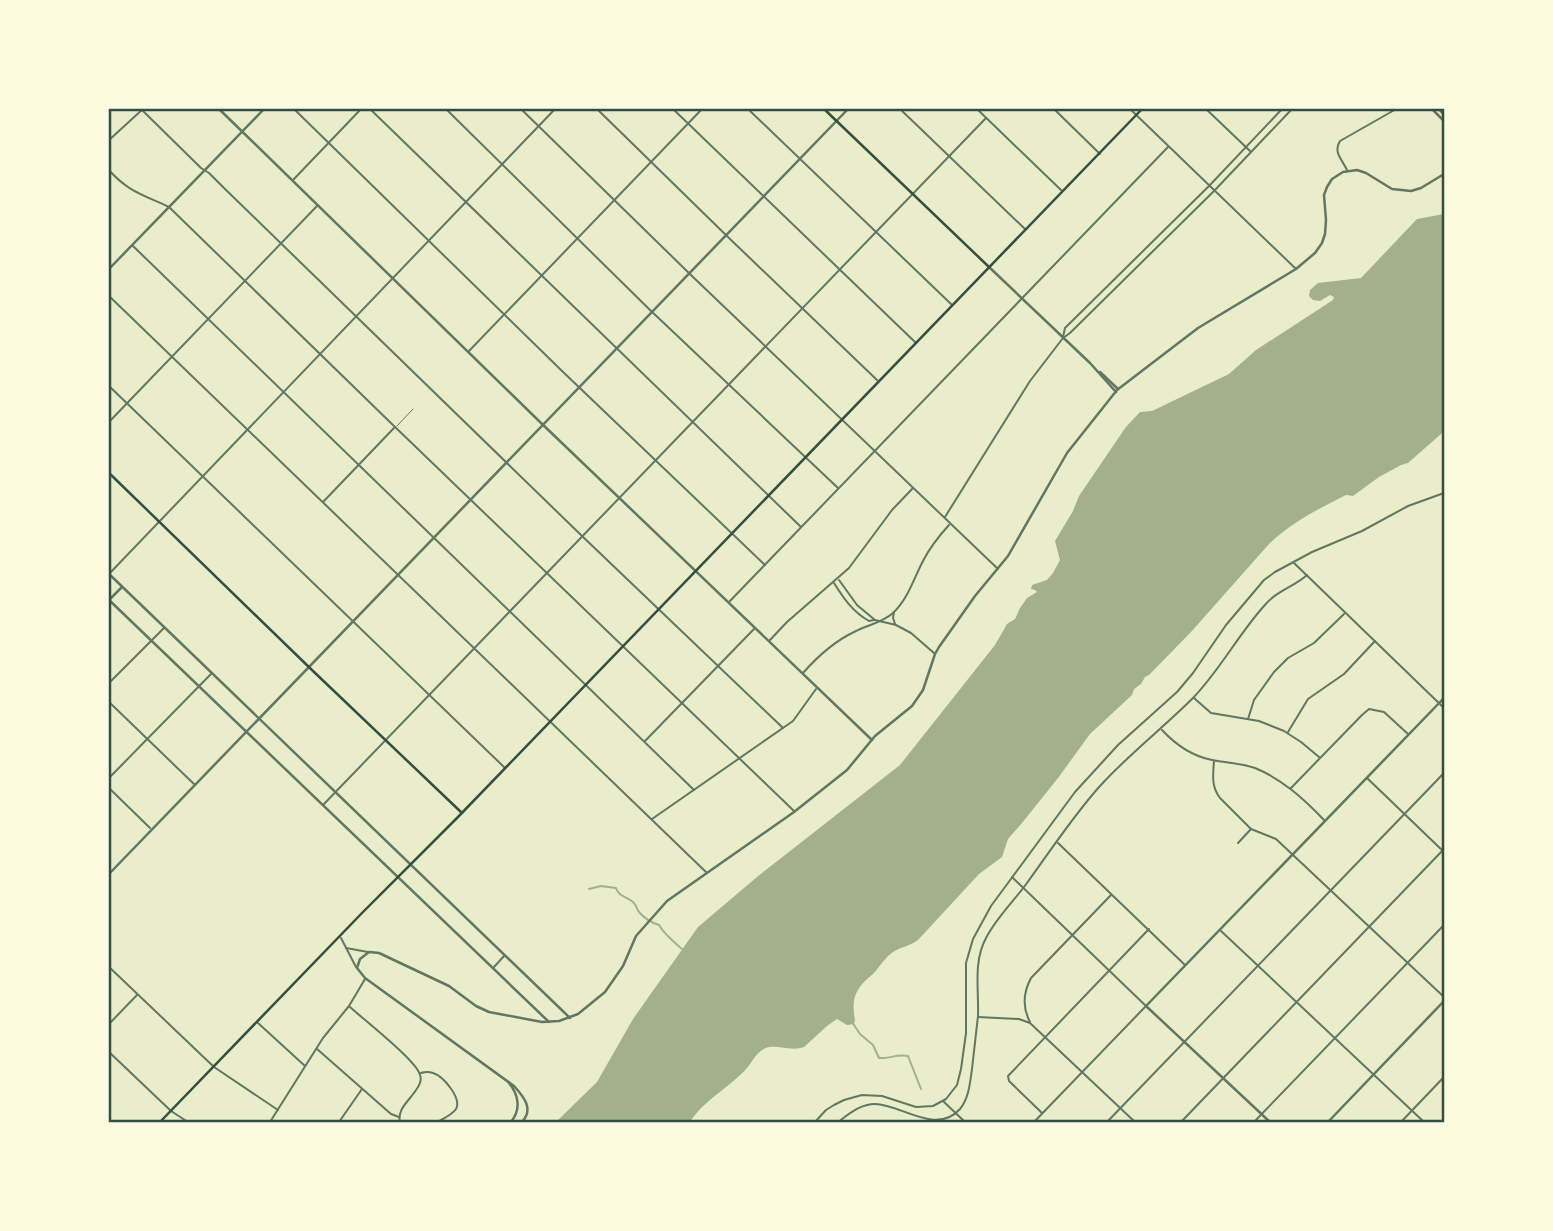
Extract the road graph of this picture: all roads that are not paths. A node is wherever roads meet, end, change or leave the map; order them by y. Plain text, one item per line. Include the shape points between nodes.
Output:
1 (218, 108) edge
2 (265, 108) edge
3 (293, 108) edge
4 (362, 108) edge
5 (369, 108) edge
6 (445, 108) edge
7 (520, 108) edge
8 (556, 108) edge
9 (596, 108) edge
10 (672, 108) edge
11 (703, 108) edge
12 (747, 108) edge
13 (823, 108) edge
14 (849, 108) edge
15 (899, 108) edge
16 (976, 108) edge
17 (1053, 108) edge
18 (1129, 108) edge
19 (1143, 108) edge
20 (1205, 108) edge
21 (1293, 108) edge
22 (1398, 108) edge
23 (1432, 108) edge
24 (1438, 108) edge
25 (143, 109) edge
26 (1282, 109) edge
27 (1288, 114) junction
28 (1136, 115) junction
29 (1443, 115) edge
30 (986, 118) junction
31 (836, 121) junction
32 (1444, 121) edge
33 (688, 124) junction
34 (539, 127) junction
35 (242, 132) junction
36 (108, 141) edge
37 (329, 143) junction
38 (1168, 147) junction
39 (1245, 147) junction
40 (1251, 152) junction
41 (1100, 153) junction
42 (949, 156) junction
43 (799, 159) junction
44 (651, 162) junction
45 (503, 164) junction
46 (108, 169) edge
47 (205, 170) junction
48 (1348, 171) junction
49 (1444, 174) edge
50 (293, 181) junction
51 (1209, 186) junction
52 (1063, 191) junction
53 (1214, 191) junction
54 (912, 194) junction
55 (763, 197) junction
56 (615, 200) junction
57 (466, 203) junction
58 (318, 206) junction
59 (169, 207) junction
60 (1026, 229) junction
61 (876, 232) junction
62 (726, 236) junction
63 (1156, 237) junction
64 (578, 238) junction
65 (429, 241) junction
66 (1162, 242) junction
67 (281, 244) junction
68 (132, 245) junction
69 (989, 267) junction
70 (1296, 269) junction
71 (108, 270) edge
72 (839, 270) junction
73 (690, 273) junction
74 (541, 276) junction
75 (393, 279) junction
76 (1112, 280) junction
77 (245, 281) junction
78 (1118, 285) junction
79 (108, 295) edge
80 (1022, 299) junction
81 (952, 305) junction
82 (802, 309) junction
83 (653, 312) junction
84 (505, 314) junction
85 (356, 317) junction
86 (208, 319) junction
87 (1063, 338) junction
88 (916, 343) junction
89 (766, 346) junction
90 (617, 349) junction
91 (468, 352) junction
92 (320, 354) junction
93 (172, 357) junction
94 (879, 381) junction
95 (108, 385) edge
96 (729, 385) junction
97 (580, 388) junction
98 (1117, 390) junction
99 (283, 392) junction
100 (127, 404) junction
101 (413, 409) dead end
102 (842, 419) junction
103 (108, 423) edge
104 (692, 423) junction
105 (543, 426) junction
106 (395, 428) junction
107 (247, 430) junction
108 (875, 451) junction
109 (805, 458) junction
110 (656, 460) junction
111 (506, 463) junction
112 (359, 466) junction
113 (108, 472) edge
114 (203, 477) junction
115 (913, 488) junction
116 (838, 489) junction
117 (1444, 493) edge
118 (768, 496) junction
119 (620, 499) junction
120 (471, 500) junction
121 (322, 503) junction
122 (944, 517) junction
123 (159, 522) junction
124 (950, 524) junction
125 (801, 528) junction
126 (732, 534) junction
127 (582, 536) junction
128 (434, 539) junction
129 (1293, 562) junction
130 (765, 565) junction
131 (999, 569) junction
132 (695, 572) junction
133 (109, 573) edge
134 (546, 573) junction
135 (1307, 575) junction
136 (398, 576) junction
137 (838, 579) junction
138 (834, 583) junction
139 (122, 587) junction
140 (109, 600) edge
141 (728, 604) junction
142 (659, 609) junction
143 (510, 612) junction
144 (894, 612) junction
145 (1345, 613) junction
146 (875, 620) junction
147 (354, 622) junction
148 (880, 622) junction
149 (896, 625) junction
150 (164, 628) junction
151 (754, 629) junction
152 (152, 640) junction
153 (1375, 641) junction
154 (768, 642) junction
155 (622, 647) junction
156 (474, 649) junction
157 (935, 654) junction
158 (718, 666) junction
159 (309, 668) junction
160 (212, 674) junction
161 (802, 674) junction
162 (108, 684) edge
163 (586, 685) junction
164 (200, 687) junction
165 (817, 688) junction
166 (429, 695) junction
167 (1194, 697) junction
168 (1444, 698) edge
169 (108, 701) edge
170 (681, 703) junction
171 (1439, 704) junction
172 (1444, 708) edge
173 (260, 719) junction
174 (1248, 719) junction
175 (550, 723) junction
176 (783, 728) junction
177 (1160, 728) junction
178 (247, 732) junction
179 (1288, 733) junction
180 (1408, 734) junction
181 (148, 739) junction
182 (385, 740) junction
183 (872, 740) junction
184 (645, 742) junction
185 (1319, 758) junction
186 (739, 759) junction
187 (1214, 761) junction
188 (505, 768) junction
189 (1444, 773) edge
190 (1367, 778) junction
191 (108, 779) edge
192 (195, 785) junction
193 (108, 787) edge
194 (1290, 788) junction
195 (694, 790) junction
196 (336, 791) junction
197 (322, 806) junction
198 (794, 812) junction
199 (462, 813) junction
200 (1405, 814) junction
201 (651, 820) junction
202 (1324, 821) junction
203 (1251, 829) junction
204 (152, 830) junction
205 (1057, 842) junction
206 (1238, 842) dead end
207 (1444, 850) edge
208 (1293, 854) junction
209 (411, 864) junction
210 (707, 873) junction
211 (108, 875) edge
212 (398, 877) junction
213 (1012, 877) junction
214 (1023, 888) junction
215 (1332, 891) junction
216 (1112, 894) junction
217 (1444, 925) edge
218 (1370, 926) junction
219 (1149, 929) junction
220 (1220, 929) junction
221 (1073, 935) junction
222 (340, 936) junction
223 (346, 948) junction
224 (369, 952) junction
225 (504, 956) junction
226 (1408, 962) junction
227 (1186, 965) junction
228 (108, 966) edge
229 (1258, 966) junction
230 (357, 968) junction
231 (493, 968) junction
232 (1109, 971) junction
233 (365, 978) junction
234 (138, 994) junction
235 (1444, 999) edge
236 (1297, 1002) junction
237 (349, 1006) junction
238 (1146, 1006) junction
239 (978, 1017) junction
240 (570, 1018) junction
241 (257, 1022) junction
242 (548, 1023) junction
243 (1030, 1023) junction
244 (108, 1025) edge
245 (1045, 1037) junction
246 (1335, 1038) junction
247 (1185, 1043) junction
248 (317, 1048) junction
249 (108, 1051) edge
250 (305, 1066) junction
251 (214, 1067) junction
252 (1082, 1072) junction
253 (420, 1074) junction
254 (1373, 1075) junction
255 (1444, 1077) edge
256 (1223, 1079) junction
257 (507, 1081) junction
258 (363, 1088) junction
259 (943, 1101) junction
260 (1121, 1109) junction
261 (278, 1110) junction
262 (171, 1111) junction
263 (1412, 1111) junction
264 (955, 1113) junction
265 (1042, 1113) junction
266 (1262, 1115) junction
267 (399, 1117) junction
268 (160, 1122) edge
269 (188, 1122) edge
270 (270, 1122) edge
271 (339, 1122) edge
272 (400, 1122) edge
273 (437, 1122) edge
274 (511, 1122) edge
275 (522, 1122) edge
276 (815, 1122) edge
277 (838, 1122) edge
278 (962, 1122) edge
279 (1034, 1122) edge
280 (1107, 1122) edge
281 (1135, 1122) edge
282 (1181, 1122) edge
283 (1254, 1122) edge
284 (1270, 1122) edge
285 (1328, 1122) edge
286 (1401, 1122) edge
287 (1424, 1122) edge

1 - 35 street
2 - 35 street
3 - 37 street
4 - 37 street
5 - 57 street
6 - 45 street
7 - 34 street
8 - 34 street
9 - 44 street
10 - 33 street
11 - 33 street
12 - 43 street
13 - 31 main road
14 - 31 street
15 - 42 street
16 - 30 street
17 - 41 street
18 - 28 street
19 - 28 main road
20 - 39 street
21 - 27 street
22 - 48 street via 1340,141 1337,152
23 - 29 street
24 - 29 street
25 - 36 street
25 - 47 street
26 - 27 street
26 - 39 street
27 - 40 street
28 - 38 street
28 - 41 main road
29 - 32 street
30 - 42 street
30 - 52 street
31 - 43 street
31 - 54 main road
33 - 44 street
33 - 55 street
34 - 45 street
34 - 56 street
35 - 47 street
35 - 50 street
37 - 50 street
37 - 65 street
38 - 51 street
38 - 80 street
39 - 40 street
39 - 51 street
40 - 53 street
41 - 52 main road
42 - 54 street
42 - 60 street
43 - 55 street
43 - 61 street
44 - 56 street
44 - 62 street
45 - 57 street
45 - 64 street
46 - 59 street via 134,192
47 - 59 street
47 - 67 street
48 - 49 street via 1362,171 1400,191 1416,190
48 - 70 street via 1335,176 1327,187 1324,239
50 - 58 street
51 - 53 street
51 - 63 street
52 - 60 main road
53 - 66 street
53 - 70 street
54 - 61 street
54 - 69 main road
55 - 62 street
55 - 72 street
56 - 64 street
56 - 73 street
57 - 65 street
57 - 74 street
58 - 67 street
58 - 75 street
59 - 68 street
59 - 77 street
60 - 69 main road
61 - 72 street
61 - 81 street
62 - 73 street
62 - 82 street
63 - 66 street
63 - 76 street
64 - 74 street
64 - 83 street
65 - 75 street
65 - 84 street
66 - 78 street
67 - 77 street
67 - 85 street
68 - 71 street
68 - 86 street
69 - 80 street
69 - 81 main road
70 - 98 street via 1198,328
72 - 82 street
72 - 88 street
73 - 83 street
73 - 89 street
74 - 84 street
74 - 90 street
75 - 85 street
75 - 91 street
76 - 78 street
76 - 87 street via 1065,328
77 - 86 street
77 - 92 street
78 - 87 street
79 - 93 street
80 - 87 street
80 - 108 street
81 - 88 main road
82 - 89 street
82 - 94 street
83 - 90 street
83 - 96 street
84 - 91 street
84 - 97 street
85 - 92 street
85 - 111 street
86 - 93 street
86 - 99 street
87 - 98 street
87 - 122 street via 1030,381
88 - 94 main road
89 - 96 street
89 - 102 street
90 - 97 street
90 - 104 street
91 - 105 street
92 - 99 street
92 - 106 street
93 - 100 street
93 - 107 street
94 - 102 main road
95 - 100 street
96 - 104 street
96 - 109 street
97 - 105 street
97 - 110 street
98 - 131 street via 1068,453
99 - 107 street
99 - 112 street
100 - 103 street
100 - 114 street
101 - 106 lane
102 - 108 street
102 - 109 main road
104 - 110 street
104 - 118 street
105 - 111 street
105 - 119 street
106 - 112 street
106 - 120 street
107 - 114 street
107 - 121 street
108 - 115 street
108 - 116 street
109 - 116 street
109 - 118 main road
110 - 119 street
110 - 126 street
111 - 120 street
111 - 127 street
112 - 121 street
112 - 128 street
113 - 123 main road
114 - 123 street
114 - 147 street
115 - 122 street
115 - 137 street
116 - 125 street
117 - 129 street
118 - 125 street
118 - 126 main road
119 - 127 street
119 - 132 street
120 - 128 street
120 - 134 street
121 - 136 street
122 - 124 street
123 - 133 street
123 - 159 main road
124 - 131 street
124 - 144 street via 930,548
125 - 130 street
126 - 130 street
126 - 132 main road
127 - 134 street
127 - 142 street
128 - 136 street
128 - 143 street
129 - 135 street
129 - 213 street via 1256,589 1177,692 1092,772
130 - 141 street
131 - 157 street
132 - 141 street
132 - 142 main road
133 - 139 street
134 - 143 street
134 - 155 street
135 - 145 street
135 - 167 street via 1264,606
136 - 147 street
136 - 156 street
137 - 138 street
137 - 146 street via 856,605
138 - 146 street via 857,614
138 - 154 street
139 - 140 street
139 - 150 street
140 - 152 street
141 - 151 street
142 - 155 main road
142 - 158 street
143 - 156 street
143 - 163 street
144 - 148 street
144 - 149 street
145 - 153 street
145 - 174 street via 1314,643 1274,671 1252,704
146 - 148 street
147 - 159 street
147 - 166 street
148 - 149 street
148 - 161 street via 836,641
149 - 157 street
150 - 152 street
150 - 160 street
151 - 154 street
151 - 158 street
152 - 162 street
152 - 164 street
153 - 171 street
153 - 179 street via 1344,674 1308,699
154 - 161 street
155 - 163 main road
155 - 170 street
156 - 166 street
156 - 175 street
157 - 183 street via 920,696
158 - 170 street
158 - 176 street
159 - 173 street
159 - 182 main road
160 - 164 street
160 - 173 street
161 - 165 street
163 - 175 main road
163 - 184 street
164 - 178 street
164 - 181 street
165 - 176 street
165 - 183 street
166 - 182 street
166 - 188 street
167 - 174 street via 1211,713
167 - 177 street
168 - 171 street
169 - 181 street
170 - 184 street
170 - 186 street
171 - 172 street
171 - 180 street
173 - 178 street
173 - 196 street
174 - 179 street
175 - 188 main road
175 - 201 street
176 - 186 street
177 - 187 street via 1185,750
177 - 205 street via 1102,784
178 - 192 street
178 - 197 street
179 - 185 street
180 - 185 street via 1384,712 1369,709
180 - 190 street
181 - 191 street
181 - 192 street
182 - 196 street
182 - 199 main road
183 - 198 street via 847,770
184 - 195 street
185 - 194 street
186 - 195 street
186 - 198 street
187 - 194 street via 1252,767
187 - 203 street via 1217,793
188 - 199 main road
189 - 200 street
190 - 200 street
190 - 202 street
192 - 204 street
193 - 204 street
194 - 202 street
195 - 201 street
196 - 197 street
196 - 209 street
197 - 212 street
198 - 210 street
199 - 209 main road
200 - 207 street
200 - 215 street
201 - 210 street
202 - 208 street
203 - 206 street
203 - 208 street via 1276,839
204 - 211 street
205 - 214 street
205 - 216 street
207 - 218 street
208 - 215 street
208 - 220 street
209 - 212 main road
209 - 225 street
210 - 240 street via 657,911 605,992
212 - 222 main road
212 - 231 street
213 - 214 street
213 - 259 street via 968,951 961,1069 957,1085
214 - 221 street
214 - 239 street via 981,948
215 - 218 street
215 - 229 street
216 - 219 street
216 - 221 street
217 - 226 street
218 - 226 street
218 - 236 street
219 - 227 street
219 - 232 street
220 - 227 street
220 - 229 street
221 - 232 street
221 - 243 street via 1027,985 1024,1008
222 - 223 street
222 - 241 main road
223 - 224 street
223 - 230 street
224 - 230 street
224 - 242 street via 449,986 489,1012
225 - 231 street
225 - 240 street
226 - 235 street
226 - 246 street
227 - 238 street
228 - 234 street
229 - 236 street
229 - 247 street
230 - 233 street
231 - 242 street
232 - 238 street
232 - 245 street
233 - 237 street
233 - 257 street
234 - 244 street
234 - 251 street
235 - 254 street
236 - 246 street
236 - 256 street
237 - 248 street
237 - 253 street
238 - 247 street
238 - 252 street
239 - 243 street
239 - 264 street via 969,1088
240 - 242 street
241 - 250 street
241 - 251 main road
243 - 245 street
245 - 252 street
245 - 265 street via 1008,1078
246 - 254 street
246 - 266 street
247 - 256 street
247 - 260 street
248 - 250 street
248 - 258 street
249 - 262 street
250 - 261 street
251 - 261 street
251 - 262 main road
252 - 260 street
252 - 265 street
253 - 267 street via 419,1085
253 - 273 street via 439,1076 457,1099 455,1110
254 - 263 street
254 - 285 street
255 - 263 street
256 - 266 street
256 - 282 street
257 - 274 street via 517,1097 517,1112
257 - 275 street via 527,1102 528,1115
258 - 267 street
258 - 271 street
259 - 264 street
259 - 276 street via 916,1107 862,1095 834,1105
260 - 280 street
260 - 281 street
261 - 270 street
262 - 268 main road
262 - 269 street
263 - 286 street
263 - 287 street
264 - 277 street via 918,1118 874,1104 854,1110
264 - 278 street
265 - 279 street
266 - 283 street
266 - 284 street
267 - 272 street

